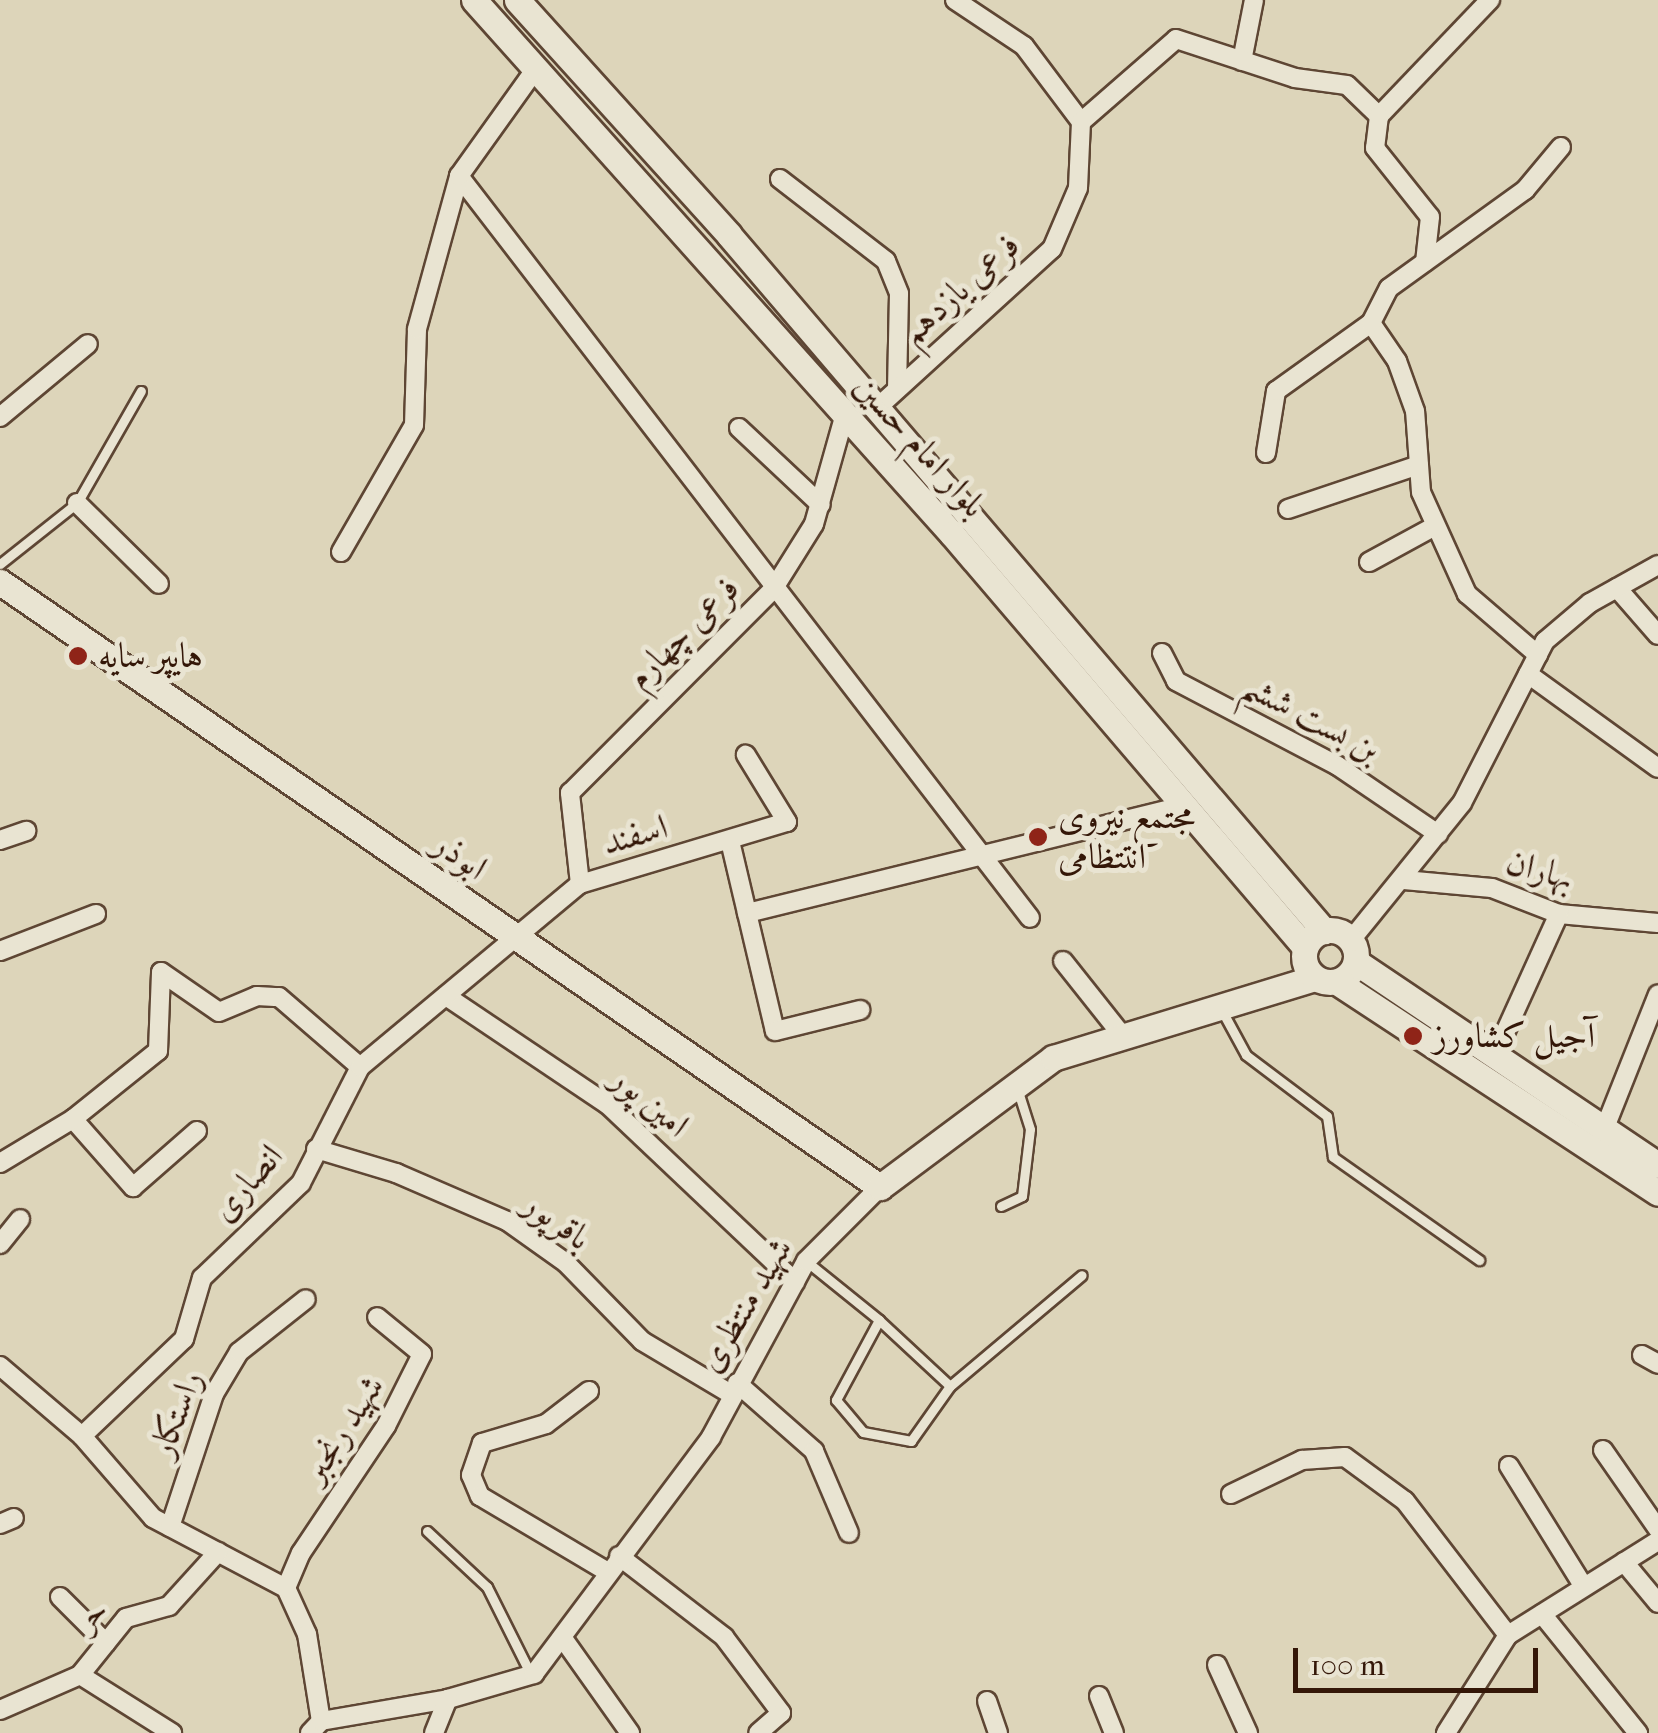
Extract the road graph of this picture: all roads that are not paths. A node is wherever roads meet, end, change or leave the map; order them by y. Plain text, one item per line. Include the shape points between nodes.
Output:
1 (474, 0) edge
2 (517, 0) edge
3 (955, 0) edge
4 (1254, 0) edge
5 (1480, 3) edge
6 (1242, 61) junction
7 (535, 70) junction
8 (1379, 116) junction
9 (1080, 122) junction
10 (1560, 146) dead end
11 (459, 176) junction
12 (780, 179) dead end
13 (1425, 262) junction
14 (1371, 324) junction
15 (88, 344) dead end
16 (897, 390) junction
17 (140, 391) dead end
18 (877, 408) junction
19 (845, 414) junction
20 (0, 417) edge
21 (739, 428) dead end
22 (1266, 454) dead end
23 (1419, 464) junction
24 (77, 502) junction
25 (821, 506) junction
26 (1288, 509) dead end
27 (1436, 526) junction
28 (341, 552) dead end
29 (1369, 562) dead end
30 (0, 564) edge
31 (1658, 564) edge
32 (0, 582) edge
33 (159, 584) dead end
34 (774, 588) junction
35 (1617, 588) junction
36 (1658, 635) edge
37 (1162, 654) dead end
38 (1538, 655) junction
39 (1528, 674) junction
40 (746, 754) dead end
41 (1658, 768) edge
42 (1186, 806) junction
43 (26, 831) dead end
44 (1438, 834) junction
45 (0, 840) edge
46 (730, 841) junction
47 (982, 856) junction
48 (1404, 880) junction
49 (580, 884) junction
50 (96, 914) dead end
51 (747, 914) junction
52 (1559, 914) junction
53 (1030, 918) dead end
54 (1658, 922) edge
55 (516, 937) junction
56 (1314, 939) junction
57 (0, 951) edge
58 (1353, 951) junction
59 (1063, 961) dead end
60 (1325, 980) junction
61 (1658, 994) edge
62 (446, 996) junction
63 (1220, 1006) junction
64 (860, 1010) dead end
65 (1121, 1034) junction
66 (1494, 1057) junction
67 (360, 1067) junction
68 (1016, 1085) junction
69 (73, 1120) junction
70 (1604, 1130) junction
71 (197, 1131) dead end
72 (316, 1149) junction
73 (0, 1164) edge
74 (1658, 1165) edge
75 (880, 1187) junction
76 (1658, 1194) edge
77 (1002, 1206) dead end
78 (20, 1219) dead end
79 (0, 1244) edge
80 (806, 1260) junction
81 (1479, 1260) dead end
82 (1082, 1275) dead end
83 (794, 1282) junction
84 (306, 1298) dead end
85 (377, 1317) dead end
86 (879, 1320) junction
87 (1, 1365) edge
88 (950, 1386) junction
89 (734, 1388) junction
90 (589, 1391) dead end
91 (82, 1436) junction
92 (1603, 1450) dead end
93 (1509, 1466) dead end
94 (1231, 1494) dead end
95 (170, 1526) junction
96 (1658, 1529) edge
97 (427, 1531) dead end
98 (850, 1532) dead end
99 (1658, 1541) edge
100 (218, 1552) junction
101 (618, 1556) junction
102 (1624, 1562) junction
103 (608, 1572) junction
104 (1584, 1587) junction
105 (286, 1588) junction
106 (60, 1597) dead end
107 (1658, 1603) edge
108 (1542, 1614) junction
109 (1508, 1635) junction
110 (562, 1636) junction
111 (106, 1643) junction
112 (1217, 1665) dead end
113 (80, 1675) junction
114 (531, 1675) junction
115 (1099, 1696) dead end
116 (448, 1699) junction
117 (986, 1702) dead end
118 (0, 1710) edge
119 (316, 1727) edge
120 (172, 1733) edge
121 (434, 1733) edge
122 (630, 1733) edge
123 (758, 1733) edge
124 (998, 1733) edge
125 (1114, 1733) edge
126 (1248, 1733) edge
127 (1446, 1733) edge
128 (1638, 1733) edge

1 - 7 street, بلوار امام حسین
2 - 18 street, بلوار امام حسین
3 - 9 street via 1024,46
4 - 6 street
5 - 8 street
6 - 8 street via 1347,85
6 - 9 street via 1176,39
7 - 11 street
7 - 19 street, بلوار امام حسین
8 - 13 street via 1375,148 1430,216
9 - 16 street, فرعی یازدهم via 1078,188 1052,249
10 - 13 street via 1525,190
11 - 28 street via 417,329 414,425
11 - 34 street
12 - 16 street via 886,260 898,294
13 - 14 street via 1389,288
14 - 22 street via 1276,391
14 - 23 street via 1398,361 1415,411
15 - 20 street
16 - 18 street, فرعی یازدهم
17 - 24 lane
18 - 56 street, بلوار امام حسین
19 - 25 street, فرعی چهارم
19 - 42 street, بلوار امام حسین
21 - 25 street
23 - 26 street
23 - 27 street
24 - 30 lane
24 - 33 street
25 - 34 street, فرعی چهارم
27 - 29 street
27 - 38 street via 1467,594
31 - 35 street
32 - 55 street, ابوذر
34 - 47 street
34 - 49 street, فرعی چهارم via 570,793
35 - 36 street
35 - 38 street via 1546,640
37 - 44 street, بن بست ششم via 1176,681 1338,766
38 - 39 street
39 - 41 street
39 - 44 street
40 - 46 street, اسفند via 787,822
42 - 47 street
42 - 56 street, بلوار امام حسین
43 - 45 street
44 - 48 street
46 - 49 street, اسفند
46 - 51 street
47 - 51 street
47 - 53 street
48 - 52 street, بهاران via 1492,888
48 - 58 street
49 - 55 street, اسفند
50 - 57 street
51 - 64 street via 775,1031
52 - 54 street, بهاران
52 - 66 street
55 - 62 street, انصاری
55 - 75 street, ابوذر
56 - 58 street
56 - 60 street via 1304,964
58 - 60 street
58 - 66 street
59 - 65 street
60 - 63 street, شهید منتظری
60 - 76 street
61 - 70 street
62 - 67 street, انصاری
62 - 83 street, امین پور via 607,1104
63 - 65 street, شهید منتظری
63 - 81 lane via 1246,1054 1328,1116 1334,1157
65 - 68 street, شهید منتظری via 1053,1058
66 - 70 street
67 - 69 street via 280,997 257,996 219,1012 161,972 158,1051
67 - 72 street, انصاری
68 - 75 street, شهید منتظری
68 - 77 lane via 1030,1129 1022,1196
69 - 71 street via 133,1188
69 - 73 street
70 - 74 street
72 - 89 street, باقرپور via 396,1173 507,1220 566,1263 642,1342
72 - 91 street, انصاری via 301,1182 202,1278 184,1339
75 - 80 street, شهید منتظری
78 - 79 street
80 - 83 street, شهید منتظری
80 - 86 lane
82 - 88 lane
83 - 89 street, شهید منتظری
84 - 95 street, راستکار via 239,1352 214,1394
85 - 105 street, شهید رنجبر via 422,1354 386,1426 301,1554
86 - 88 lane
86 - 88 lane via 836,1400 863,1432 912,1441
87 - 91 street
89 - 98 street, باقرپور via 814,1451
89 - 101 street, شهید منتظری via 711,1437
90 - 103 street via 546,1424 482,1443 471,1474 480,1496
91 - 95 street via 153,1518
92 - 96 street
93 - 104 street
94 - 109 street via 1302,1460 1345,1456 1404,1502
95 - 100 street
97 - 114 lane via 487,1587
99 - 102 street
100 - 105 street
100 - 111 street, حر via 169,1606 126,1618
101 - 103 street, شهید منتظری
101 - 123 street via 724,1637 781,1713
102 - 104 street
102 - 107 street
103 - 110 street, شهید منتظری
104 - 108 street
105 - 119 street via 308,1634
106 - 111 street
108 - 109 street
108 - 128 street
109 - 127 street
110 - 114 street, شهید منتظری
110 - 122 street
111 - 113 street, حر
112 - 126 street
113 - 118 street, حر
113 - 120 street
114 - 116 street
115 - 125 street
116 - 119 street
116 - 121 street
117 - 124 street

